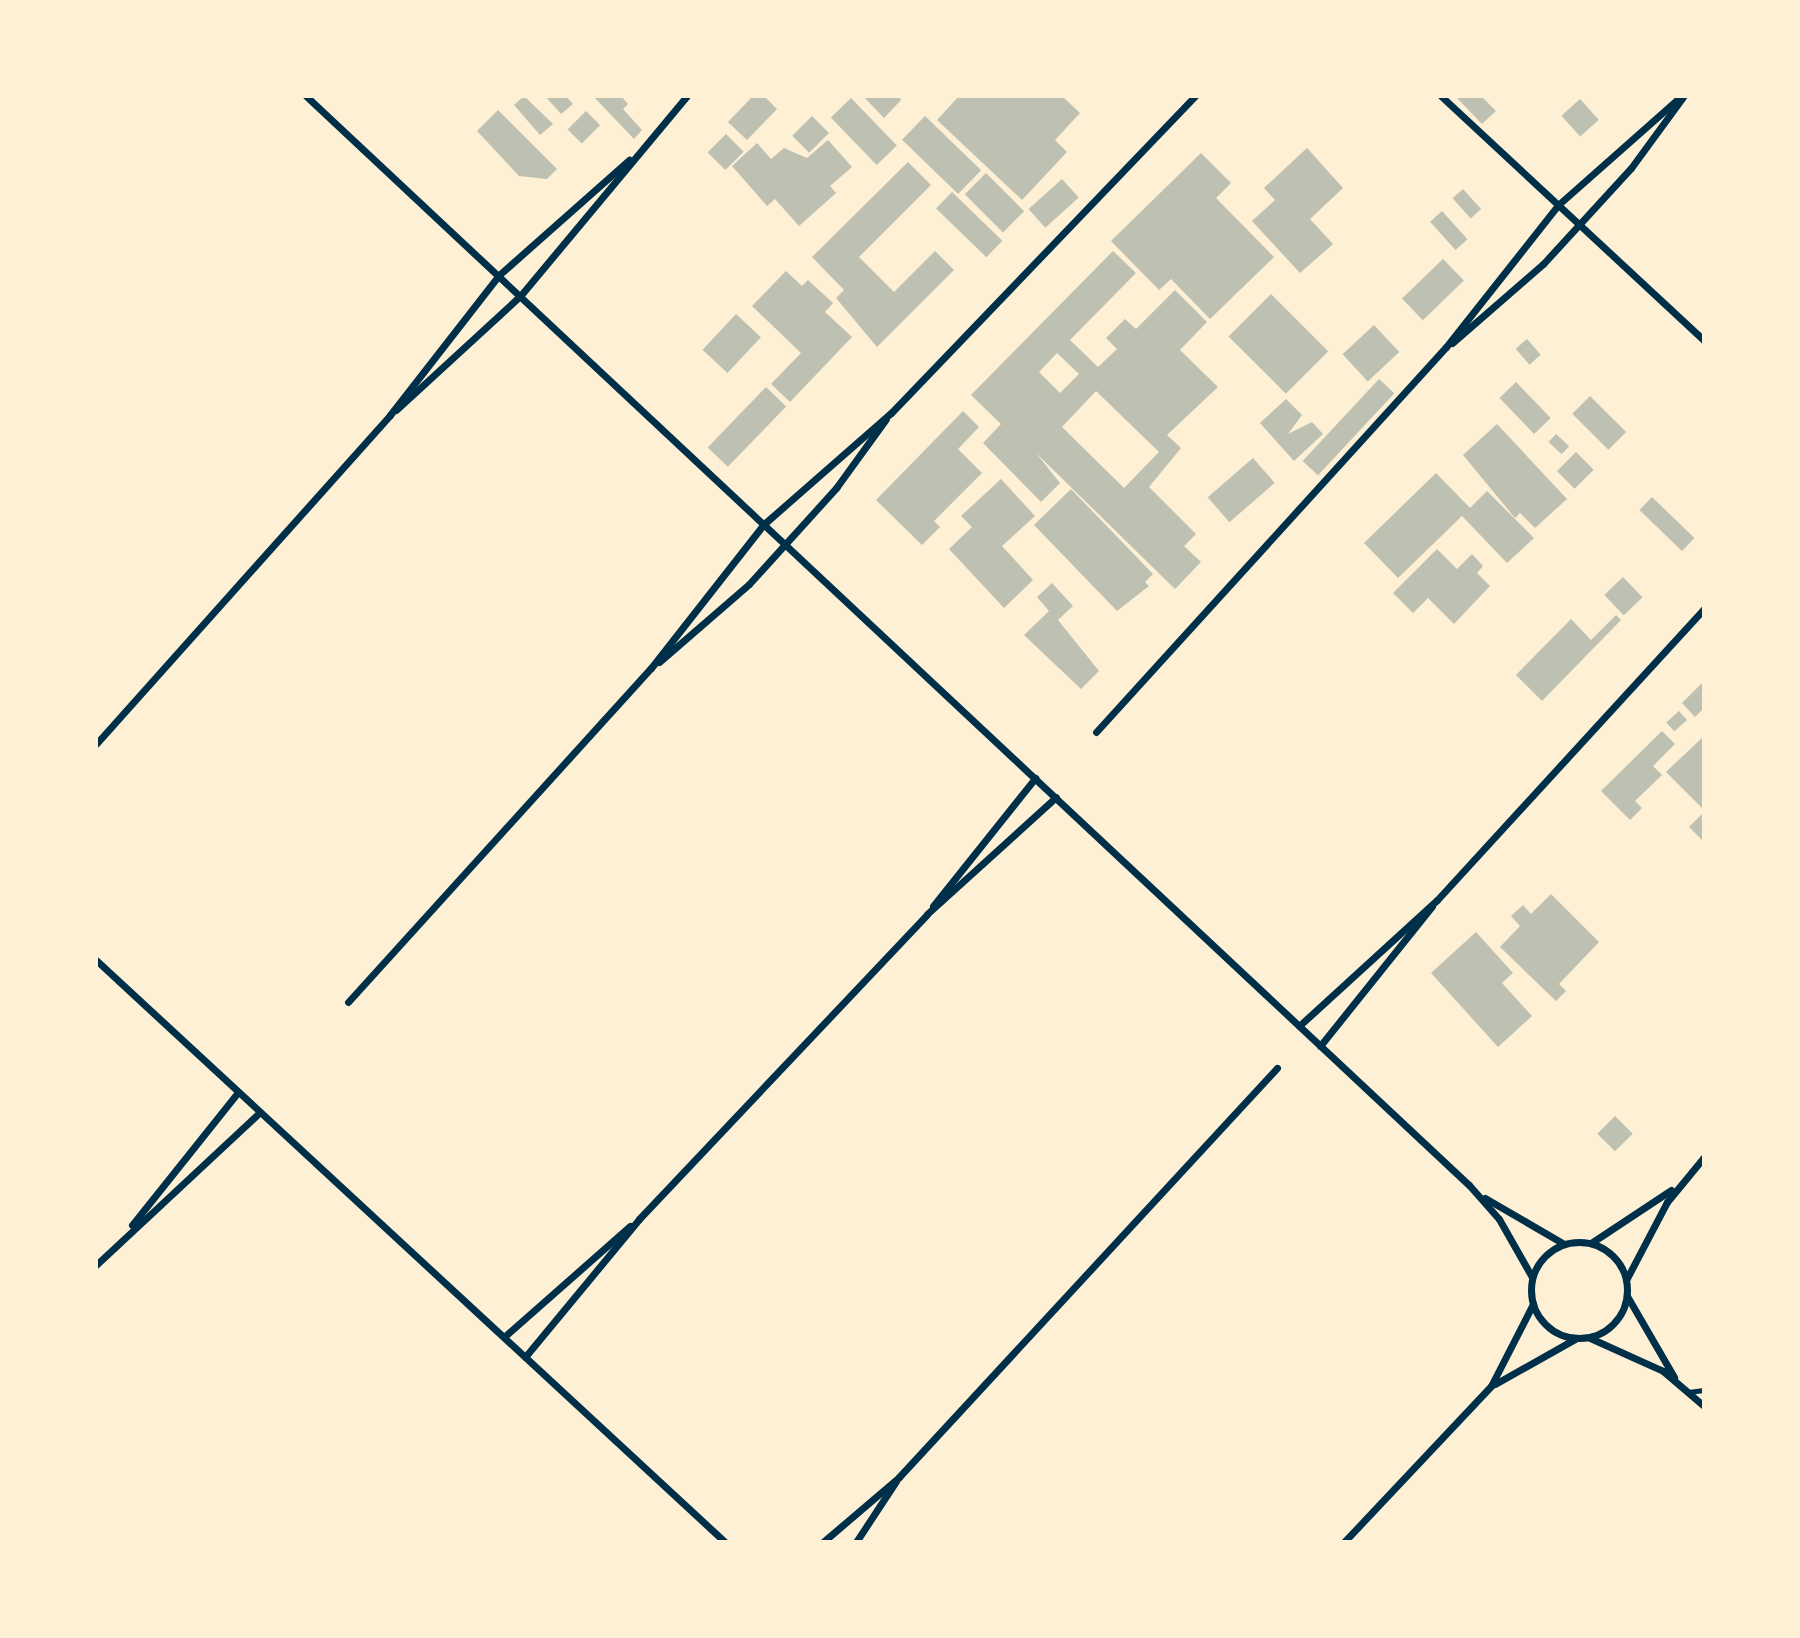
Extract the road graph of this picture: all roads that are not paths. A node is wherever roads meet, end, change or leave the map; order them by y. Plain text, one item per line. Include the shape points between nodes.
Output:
1 (306, 96) edge
2 (314, 96) edge
3 (687, 96) edge
4 (1195, 96) edge
5 (1441, 96) edge
6 (1682, 96) edge
7 (324, 110) junction
8 (629, 160) junction
9 (1558, 205) junction
10 (1579, 225) junction
11 (499, 275) junction
12 (521, 295) junction
13 (1704, 340) edge
14 (1446, 347) junction
15 (891, 413) junction
16 (390, 415) junction
17 (764, 524) junction
18 (786, 544) junction
19 (1704, 609) edge
20 (651, 668) junction
21 (111, 721) junction
22 (96, 732) edge
23 (1096, 732) dead end
24 (96, 744) edge
25 (1035, 778) junction
26 (1056, 797) junction
27 (1437, 900) junction
28 (928, 914) junction
29 (96, 960) edge
30 (348, 1002) dead end
31 (1299, 1026) junction
32 (1320, 1046) junction
33 (1277, 1068) dead end
34 (239, 1092) junction
35 (260, 1112) junction
36 (1704, 1157) edge
37 (1680, 1183) junction
38 (1469, 1185) junction
39 (639, 1219) junction
40 (125, 1234) junction
41 (1591, 1243) junction
42 (1564, 1244) junction
43 (96, 1265) edge
44 (1532, 1277) junction
45 (1626, 1280) junction
46 (1627, 1296) junction
47 (1532, 1304) junction
48 (503, 1337) junction
49 (1590, 1338) junction
50 (1575, 1339) junction
51 (525, 1357) junction
52 (1679, 1383) junction
53 (1491, 1386) junction
54 (1704, 1390) edge
55 (1688, 1392) junction
56 (1704, 1406) edge
57 (899, 1476) junction
58 (725, 1542) edge
59 (823, 1542) edge
60 (856, 1542) edge
61 (1344, 1542) edge

1 - 7 street
2 - 7 street
3 - 8 street
4 - 15 street
5 - 9 street
6 - 9 street
6 - 10 street
7 - 11 street
8 - 11 street
8 - 12 street
9 - 10 street
9 - 14 street
10 - 13 street
10 - 14 street via 1521,286
11 - 12 street
11 - 16 street
12 - 16 street
12 - 17 street
14 - 23 street
15 - 17 street
15 - 18 street
16 - 21 street
17 - 18 street
17 - 20 street
18 - 20 street via 726,607
18 - 25 street
19 - 27 street
20 - 30 street
21 - 22 street
21 - 24 street
25 - 26 street
25 - 28 street
26 - 28 street
26 - 31 street
27 - 31 street
27 - 32 street
28 - 39 street
29 - 34 street
31 - 32 street
32 - 38 street
33 - 57 street
34 - 35 street
34 - 40 street
35 - 40 street
35 - 48 street
36 - 37 street
37 - 41 street
37 - 45 street
38 - 42 street
38 - 44 street via 1505,1228
39 - 48 street
39 - 51 street
40 - 43 street
41 - 42 street
41 - 45 street via 1613,1257
42 - 44 street via 1550,1251
44 - 47 street
45 - 46 street
46 - 49 street via 1615,1323
46 - 52 street
47 - 50 street via 1548,1328
47 - 53 street
48 - 51 street
49 - 50 street
49 - 52 street via 1628,1352
50 - 53 street
51 - 58 street
52 - 55 street
53 - 61 street
54 - 55 lane
55 - 56 street
57 - 59 street
57 - 60 street

